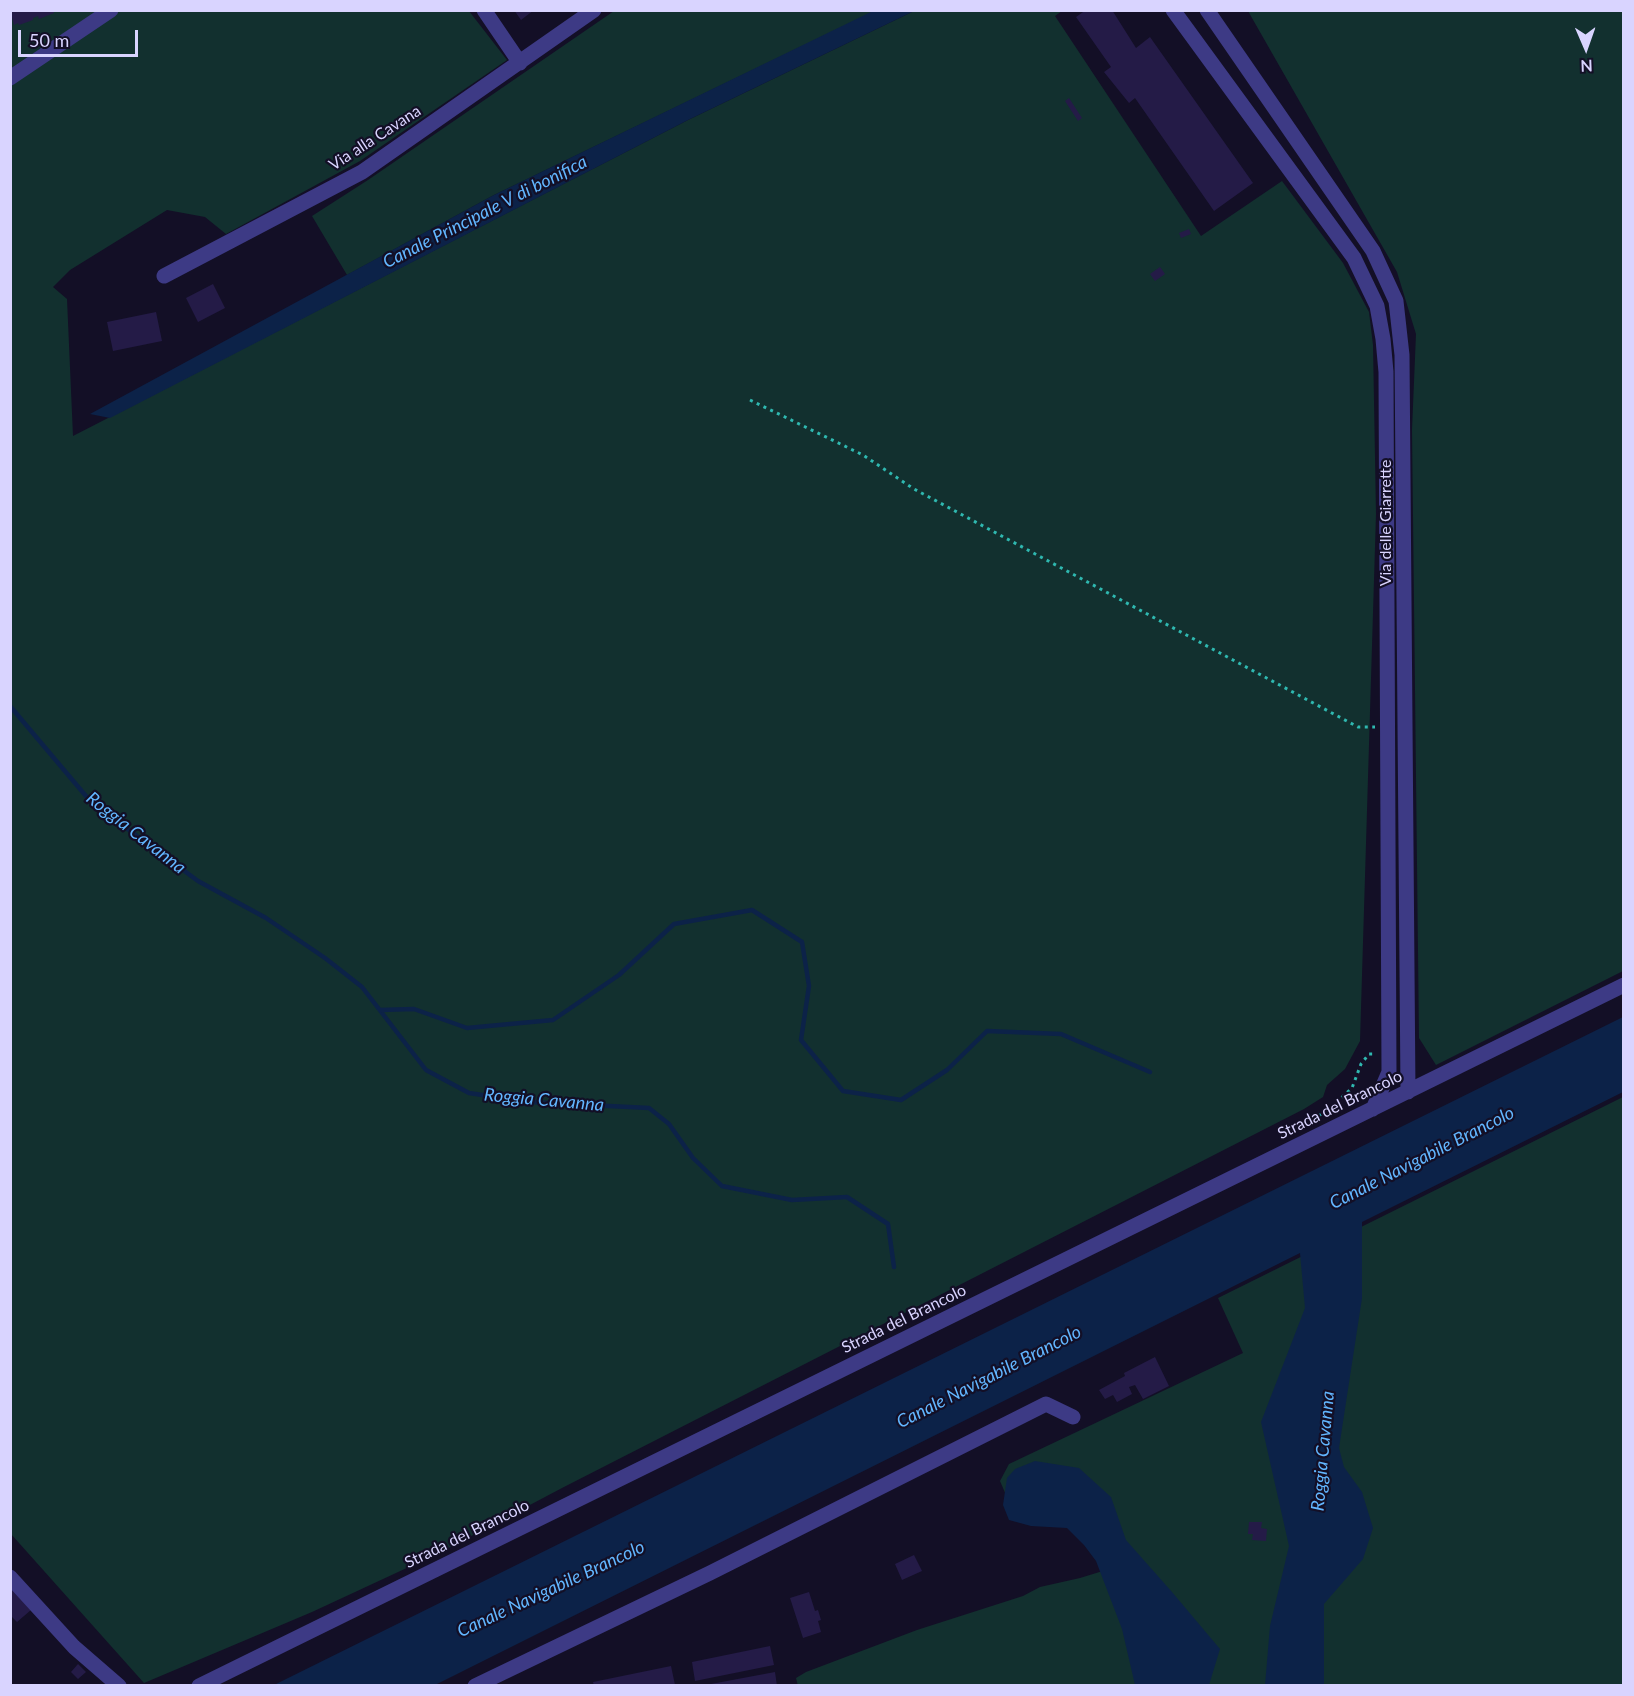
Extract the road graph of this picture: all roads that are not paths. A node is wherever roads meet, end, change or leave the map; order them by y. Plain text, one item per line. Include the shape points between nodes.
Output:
1 (111, 10) edge
2 (484, 10) edge
3 (594, 10) edge
4 (1173, 10) edge
5 (1207, 10) edge
6 (520, 63) junction
7 (10, 78) edge
8 (164, 276) dead end
9 (1623, 985) edge
10 (1408, 1064) junction
11 (1389, 1072) junction
12 (1432, 1080) junction
13 (1408, 1092) junction
14 (1388, 1101) junction
15 (1373, 1109) junction
16 (1073, 1417) dead end
17 (10, 1577) edge
18 (119, 1686) edge
19 (199, 1686) edge
20 (475, 1686) edge

1 - 7 street
2 - 6 street
3 - 6 street, Via alla Cavana
4 - 11 street, Via delle Giarrette via 1354,258 1377,306 1386,372
5 - 10 street, Via delle Giarrette via 1373,251 1396,301 1402,355
6 - 8 street, Via alla Cavana via 362,172
9 - 12 street, Strada del Brancolo
10 - 12 street via 1418,1076
10 - 13 street, Via delle Giarrette
11 - 14 street, Via delle Giarrette
11 - 15 street, Via delle Giarrette
12 - 13 street, Strada del Brancolo
13 - 14 street, Strada del Brancolo
14 - 15 street, Strada del Brancolo
15 - 19 street, Strada del Brancolo
16 - 20 street via 1046,1404
17 - 18 street via 74,1647

